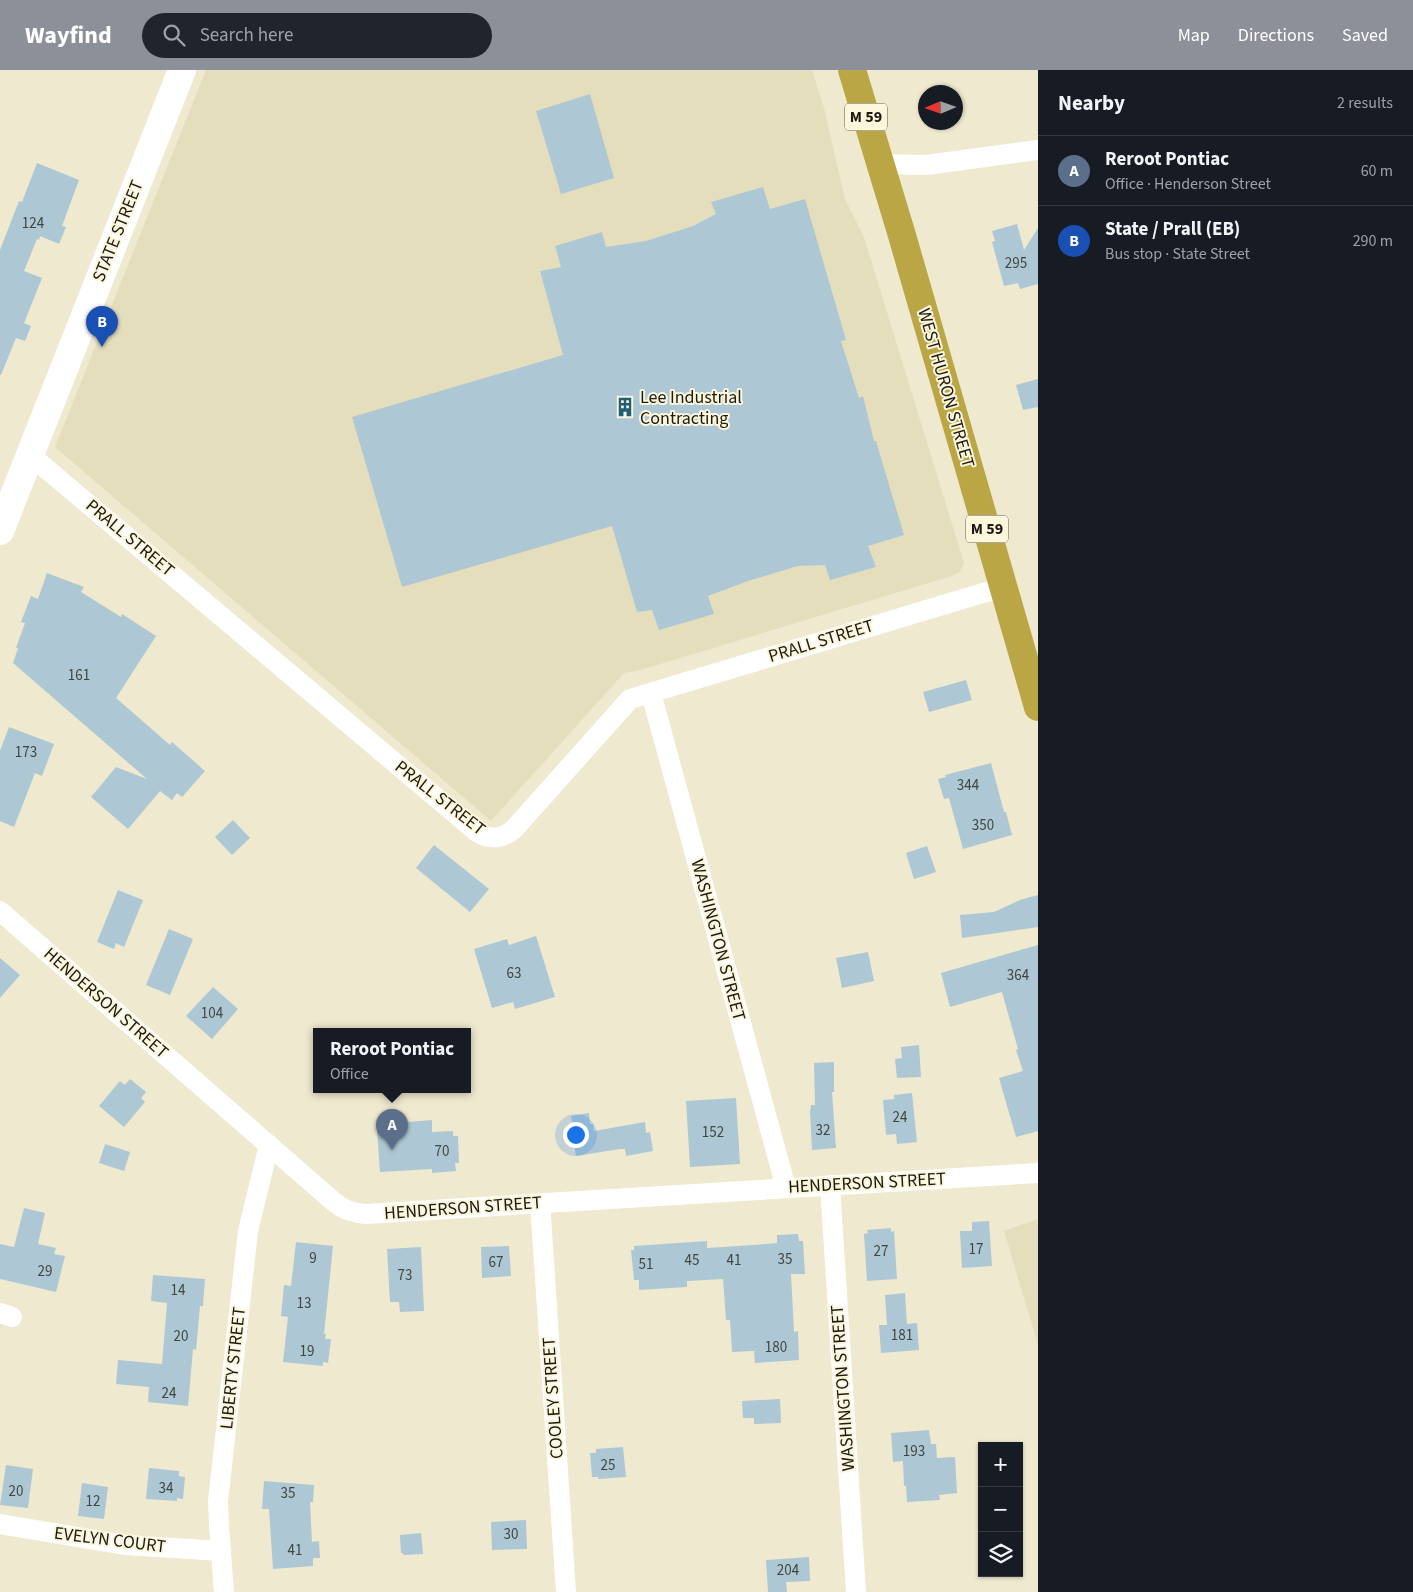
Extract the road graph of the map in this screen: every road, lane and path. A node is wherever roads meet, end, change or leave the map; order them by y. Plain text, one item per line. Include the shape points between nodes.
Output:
1 (182, 70) edge
2 (852, 70) edge
3 (1038, 150) edge
4 (880, 164) junction
5 (30, 455) junction
6 (2, 517) edge
7 (1003, 587) junction
8 (651, 693) junction
9 (1038, 707) edge
10 (0, 911) edge
11 (269, 1146) junction
12 (1038, 1173) edge
13 (830, 1185) junction
14 (786, 1188) junction
15 (540, 1203) junction
16 (0, 1524) edge
17 (220, 1551) junction
18 (224, 1592) edge
19 (566, 1592) edge
20 (856, 1592) edge

1 - 5 main road, STATE STREET
2 - 4 highway, WEST HURON STREET / M 59
3 - 4 street via 926,165
4 - 7 highway, WEST HURON STREET / M 59
5 - 6 main road, STATE STREET
5 - 8 street, PRALL STREET via 483,836 495,838 510,832 630,699
7 - 8 street, PRALL STREET
7 - 9 highway, WEST HURON STREET / M 59
8 - 14 street, WASHINGTON STREET
10 - 11 street, HENDERSON STREET
11 - 15 street, HENDERSON STREET via 339,1206 356,1213
11 - 17 street, LIBERTY STREET via 248,1231 218,1501
12 - 13 street, HENDERSON STREET
13 - 14 street, HENDERSON STREET
13 - 20 street, WASHINGTON STREET
14 - 15 street, HENDERSON STREET
15 - 19 street, COOLEY STREET
16 - 17 street, EVELYN COURT via 125,1545
17 - 18 street, LIBERTY STREET

